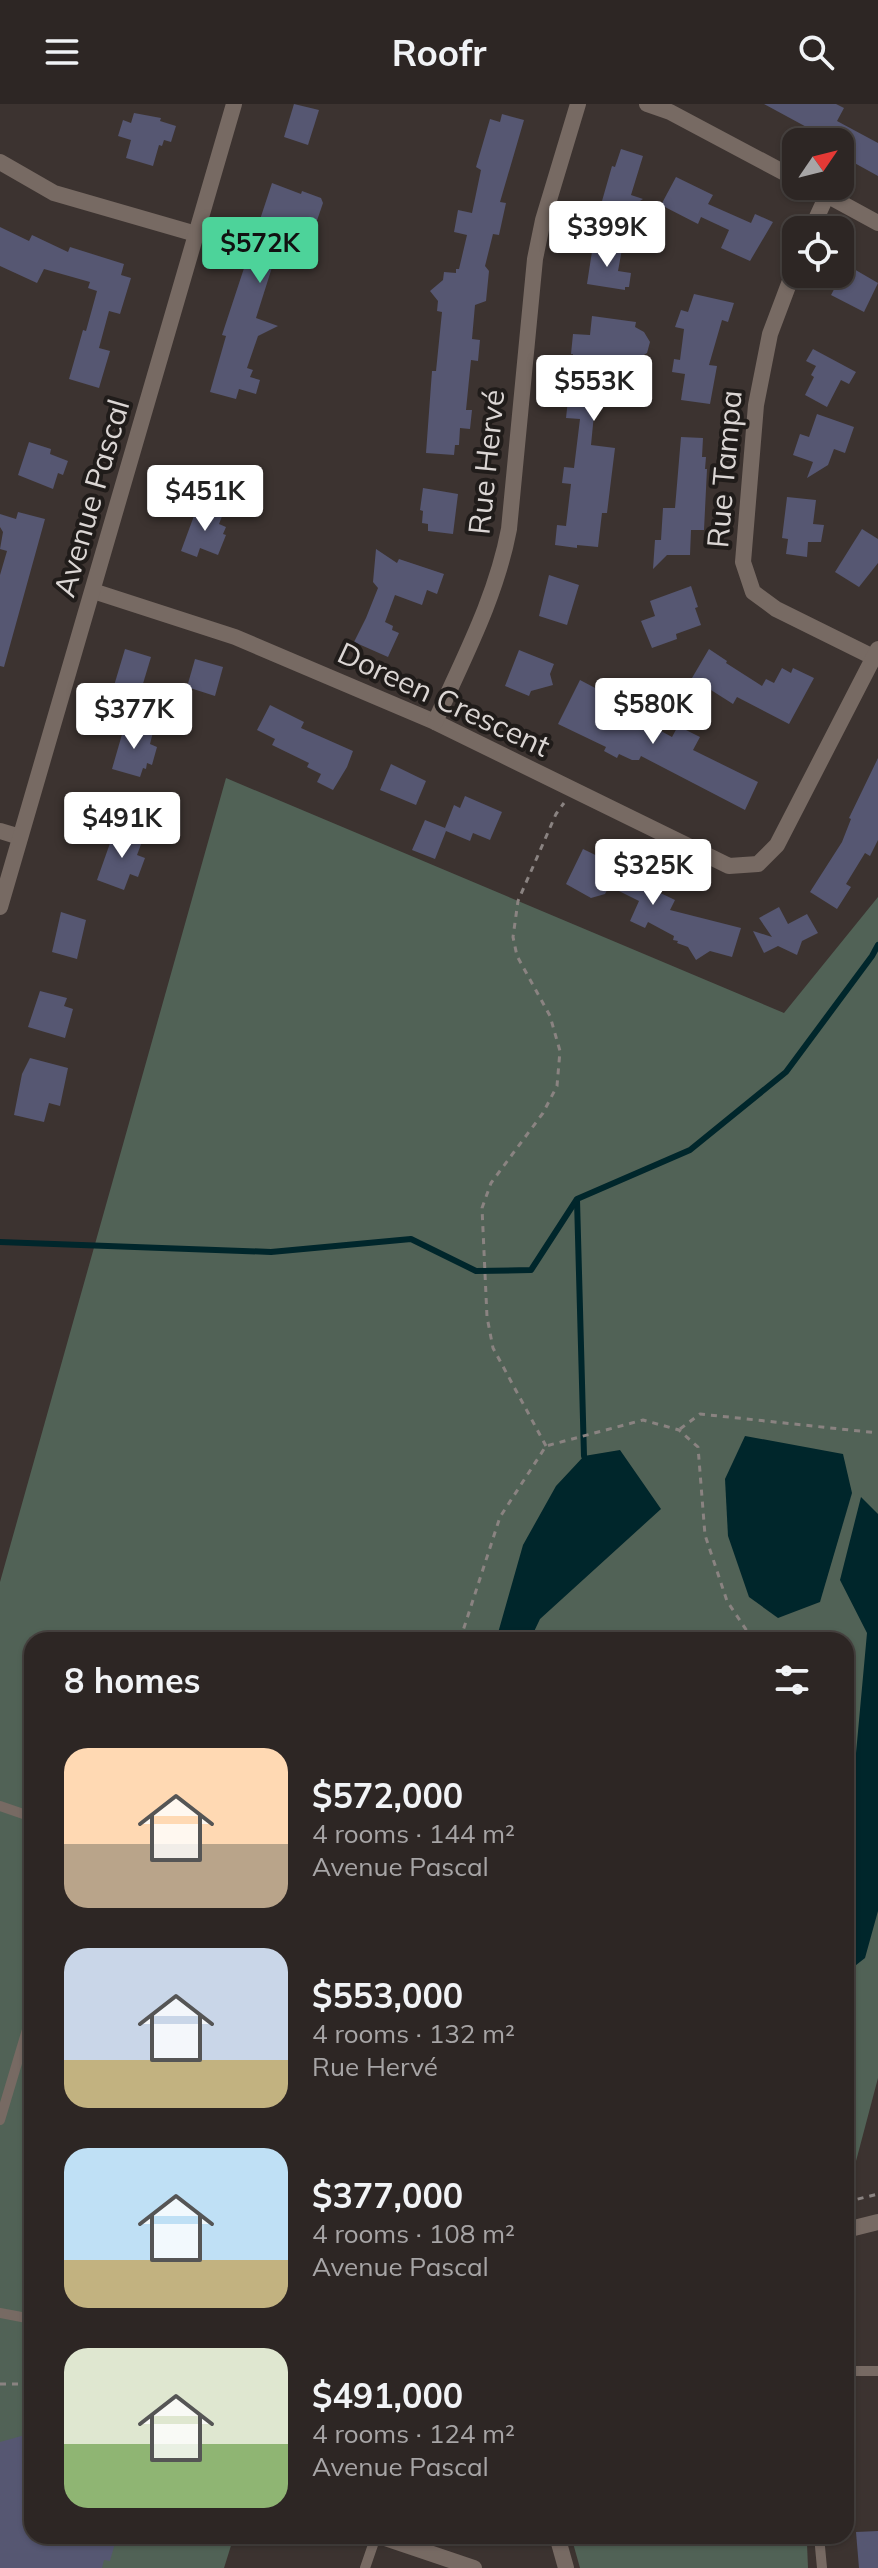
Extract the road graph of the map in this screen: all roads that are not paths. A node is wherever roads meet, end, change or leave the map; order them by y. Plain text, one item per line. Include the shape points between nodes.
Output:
1 (234, 104) edge
2 (578, 104) edge
3 (647, 104) edge
4 (0, 162) edge
5 (782, 172) edge
6 (836, 200) edge
7 (878, 223) edge
8 (196, 234) junction
9 (787, 288) edge
10 (93, 591) junction
11 (876, 653) edge
12 (435, 722) junction
13 (0, 831) edge
14 (20, 837) junction
15 (0, 907) edge
16 (0, 1806) edge
17 (24, 1814) edge
18 (24, 2040) edge
19 (0, 2120) edge
20 (878, 2222) edge
21 (854, 2228) edge
22 (0, 2313) edge
23 (24, 2318) edge
24 (854, 2371) edge
25 (878, 2371) edge
26 (375, 2544) edge
27 (402, 2544) edge
28 (559, 2544) edge
29 (820, 2544) edge
30 (365, 2568) edge
31 (474, 2568) edge
32 (566, 2568) edge
33 (822, 2568) edge

1 - 8 street, Avenue Pascal
2 - 12 street, Rue Hervé via 535,259 504,557
3 - 5 street
4 - 8 street via 54,193
6 - 7 street
8 - 10 street, Avenue Pascal
9 - 11 street, Rue Tampa via 770,334 756,405 743,562 753,592 776,609
10 - 12 street, Doreen Crescent via 235,637
10 - 14 street, Avenue Pascal
11 - 12 street, Doreen Crescent via 777,845 758,864 729,866
13 - 14 street
14 - 15 street, Avenue Pascal
16 - 17 lane
18 - 19 lane
20 - 21 street
22 - 23 lane
24 - 25 lane
26 - 30 lane
27 - 31 street
28 - 32 street
29 - 33 lane

